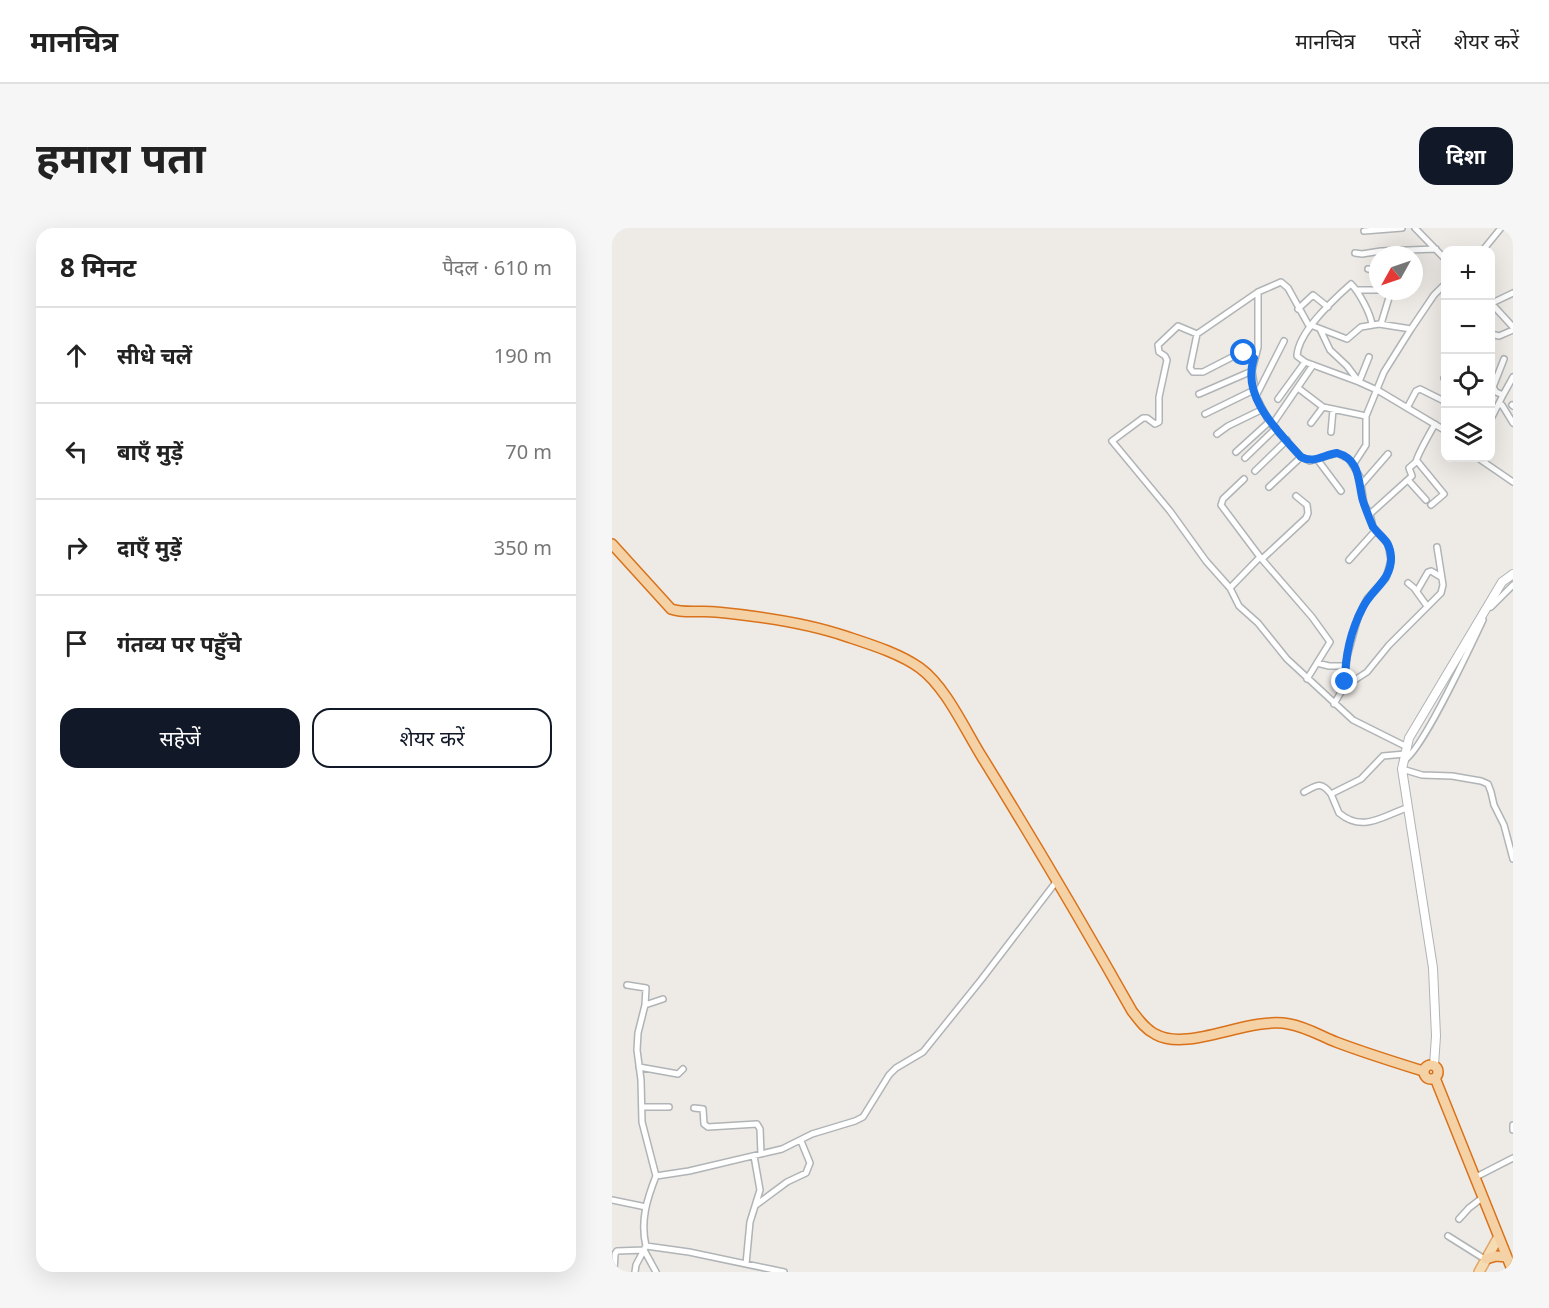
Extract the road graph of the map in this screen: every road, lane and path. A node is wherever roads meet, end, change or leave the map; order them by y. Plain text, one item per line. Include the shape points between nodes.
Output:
1 (1402, 228) edge
2 (1415, 228) edge
3 (1501, 228) edge
4 (1364, 231) dead end
5 (1486, 246) edge
6 (1436, 249) junction
7 (1423, 251) edge
8 (1355, 253) dead end
9 (1369, 254) edge
10 (1441, 254) edge
11 (1441, 288) edge
12 (1357, 290) junction
13 (1369, 291) edge
14 (1258, 292) junction
15 (1513, 293) edge
16 (1388, 300) edge
17 (1495, 301) edge
18 (1328, 307) junction
19 (1495, 308) edge
20 (1298, 309) junction
21 (1381, 324) junction
22 (1312, 326) junction
23 (1372, 326) junction
24 (1320, 329) junction
25 (1411, 329) junction
26 (1513, 329) edge
27 (1197, 334) junction
28 (1495, 335) edge
29 (1284, 340) dead end
30 (1369, 357) dead end
31 (1254, 358) junction
32 (1504, 359) dead end
33 (1305, 362) junction
34 (1312, 365) junction
35 (1251, 371) junction
36 (1513, 377) edge
37 (1359, 382) junction
38 (1298, 388) junction
39 (1376, 390) junction
40 (1255, 393) junction
41 (1199, 394) dead end
42 (1503, 395) junction
43 (1278, 399) dead end
44 (1441, 400) edge
45 (1498, 405) junction
46 (1323, 407) junction
47 (1407, 408) junction
48 (1261, 410) junction
49 (1333, 410) junction
50 (1495, 411) edge
51 (1205, 414) dead end
52 (1366, 416) junction
53 (1311, 423) dead end
54 (1513, 423) edge
55 (1435, 424) junction
56 (1272, 425) junction
57 (1441, 427) edge
58 (1331, 432) dead end
59 (1217, 434) dead end
60 (1287, 440) junction
61 (1236, 452) dead end
62 (1388, 454) dead end
63 (1301, 457) junction
64 (1245, 458) dead end
65 (1317, 459) junction
66 (1416, 462) junction
67 (1484, 462) edge
68 (1353, 465) junction
69 (1255, 471) dead end
70 (1244, 479) dead end
71 (1408, 480) junction
72 (1513, 482) edge
73 (1361, 484) junction
74 (1269, 487) dead end
75 (1341, 491) dead end
76 (1296, 496) dead end
77 (1426, 500) dead end
78 (1431, 505) dead end
79 (1370, 514) junction
80 (1376, 530) junction
81 (612, 544) edge
82 (1437, 547) dead end
83 (1261, 558) junction
84 (1349, 560) dead end
85 (1513, 574) edge
86 (1441, 577) junction
87 (1408, 583) dead end
88 (1513, 585) edge
89 (1230, 588) junction
90 (1416, 591) junction
91 (1427, 606) junction
92 (1317, 663) junction
93 (1346, 666) junction
94 (1307, 680) junction
95 (1344, 687) junction
96 (1334, 704) junction
97 (1404, 758) junction
98 (1304, 792) dead end
99 (1332, 794) junction
100 (1407, 808) junction
101 (1513, 859) edge
102 (1056, 882) junction
103 (627, 985) dead end
104 (663, 999) dead end
105 (645, 1005) junction
106 (1434, 1065) junction
107 (639, 1067) junction
108 (683, 1069) dead end
109 (1423, 1071) junction
110 (1435, 1078) junction
111 (642, 1107) junction
112 (669, 1107) dead end
113 (694, 1108) dead end
114 (1513, 1125) edge
115 (1513, 1130) edge
116 (801, 1142) junction
117 (761, 1154) junction
118 (754, 1156) junction
119 (1513, 1158) edge
120 (656, 1176) junction
121 (1474, 1178) junction
122 (1482, 1198) junction
123 (612, 1200) edge
124 (755, 1206) junction
125 (646, 1207) junction
126 (1459, 1219) dead end
127 (1497, 1234) junction
128 (1448, 1236) dead end
129 (645, 1248) junction
130 (1510, 1259) edge
131 (1484, 1260) junction
132 (746, 1264) junction
133 (757, 1269) edge
134 (614, 1272) edge
135 (635, 1272) edge
136 (656, 1272) edge
137 (784, 1272) edge
138 (1479, 1272) edge

1 - 4 street
2 - 6 street
3 - 5 street
6 - 7 street
6 - 10 street
8 - 9 street
11 - 25 street
12 - 13 street
12 - 18 street via 1351,284
12 - 23 street
14 - 20 street via 1281,282
14 - 27 street
14 - 31 street via 1258,347
15 - 17 street
16 - 21 street
18 - 20 street via 1313,296
18 - 22 street
19 - 26 street
20 - 22 street
21 - 23 street
21 - 25 street
22 - 24 street
22 - 33 street via 1297,349 1297,356
23 - 24 street via 1361,327 1347,339
24 - 37 street via 1330,350
25 - 39 street
26 - 28 street
27 - 31 street via 1190,368 1193,372 1203,372 1240,353
27 - 89 street via 1178,326 1158,345 1167,360 1159,397 1159,422 1143,418 1112,441
29 - 40 street
30 - 37 street
31 - 35 street
32 - 42 street via 1493,387
33 - 34 street
33 - 43 street
34 - 37 street
34 - 38 street
35 - 40 street
35 - 41 street
36 - 42 street
37 - 39 street
38 - 46 street
38 - 56 street
39 - 47 street
39 - 52 street
40 - 48 street
40 - 51 street
42 - 45 street
44 - 47 street via 1420,389
45 - 50 street
45 - 54 street via 1502,405
46 - 49 street
46 - 53 street
47 - 55 street
48 - 56 street
48 - 59 street
49 - 52 street
49 - 58 street
52 - 68 street via 1366,445
55 - 57 street
55 - 66 street
56 - 60 street
56 - 61 street
56 - 64 street
60 - 63 street
60 - 69 street
62 - 73 street
63 - 65 street
63 - 74 street
65 - 68 street via 1337,453
65 - 75 street
66 - 71 street via 1410,467 1412,475
66 - 78 street via 1444,494
67 - 72 street
68 - 73 street
70 - 83 street via 1221,505
71 - 77 street
71 - 79 street
73 - 79 street
76 - 83 street via 1307,505 1306,518
79 - 80 street
80 - 84 street
80 - 93 street via 1388,544 1390,569 1358,617
81 - 102 highway via 671,609 753,616 819,629 846,636 921,669 943,694
82 - 86 street
83 - 89 street
83 - 92 street via 1329,639
85 - 97 main road via 1502,582 1409,738
86 - 90 street via 1428,572
86 - 91 street via 1442,591
87 - 90 street
88 - 97 street via 1489,610 1437,713 1411,756
89 - 94 street via 1239,606
90 - 91 street
91 - 95 street via 1367,672
92 - 93 street
92 - 94 street
93 - 95 street
94 - 96 street
95 - 96 street
96 - 97 street
97 - 99 street via 1383,756 1361,779
97 - 100 main road
97 - 101 street via 1422,775 1452,776 1488,784
98 - 99 street via 1321,785
99 - 100 street via 1339,813 1361,823
100 - 106 main road via 1433,968
102 - 109 highway via 1132,1011 1155,1035 1190,1039 1279,1022 1304,1027 1360,1051
102 - 116 street via 923,1052 889,1075 863,1117 812,1134
103 - 105 street via 646,988
104 - 105 street
105 - 107 street via 638,1033
106 - 109 highway via 1427,1065
106 - 110 highway via 1438,1071
107 - 108 street via 678,1074
107 - 111 street
109 - 110 highway via 1428,1078
110 - 121 highway
111 - 112 street
111 - 120 street
113 - 117 street via 703,1109 704,1124 708,1127 757,1124
114 - 115 street
116 - 117 street
116 - 124 street via 810,1162 806,1173
117 - 118 street
118 - 120 street
118 - 124 street via 760,1190
119 - 121 street
120 - 125 street
121 - 122 highway
122 - 126 street
122 - 127 highway
123 - 125 street
124 - 132 street
125 - 129 street via 642,1231
127 - 130 highway
127 - 131 main road
128 - 131 street
129 - 132 street via 690,1252
129 - 134 street via 617,1251
129 - 135 street
129 - 136 street
130 - 131 highway via 1496,1256
131 - 138 main road
132 - 133 street
133 - 137 street

